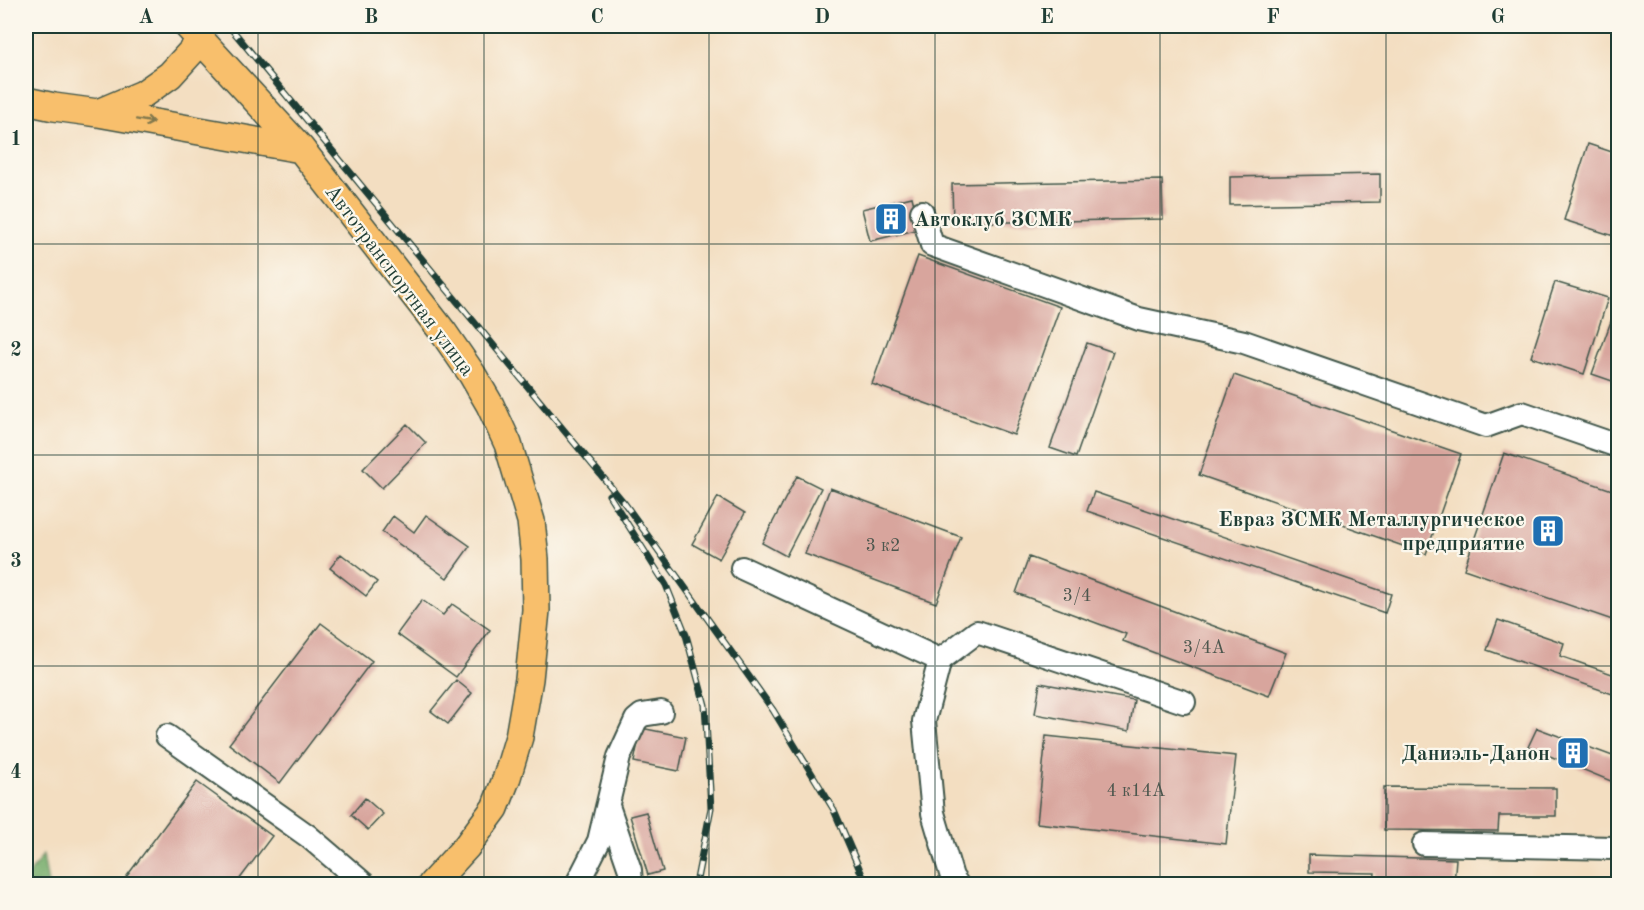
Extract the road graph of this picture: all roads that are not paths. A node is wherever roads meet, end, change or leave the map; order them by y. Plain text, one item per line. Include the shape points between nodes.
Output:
1 (195, 33) edge
2 (26, 101) edge
3 (98, 113) junction
4 (301, 149) junction
5 (922, 212) dead end
6 (1618, 446) edge
7 (742, 568) dead end
8 (940, 660) junction
9 (1184, 702) dead end
10 (661, 712) dead end
11 (167, 736) dead end
12 (608, 806) junction
13 (1424, 844) dead end
14 (1618, 850) edge
15 (363, 885) edge
16 (432, 885) edge
17 (577, 885) edge
18 (631, 885) edge
19 (957, 885) edge

1 - 3 main road via 170,75 143,94
1 - 4 main road, Автотранспортная улица
2 - 3 main road
3 -> 4 main road
4 - 16 main road, Автотранспортная улица via 472,374 508,444 531,521 536,610 519,737 495,808
5 - 6 lane via 932,245 1139,319 1244,342 1486,426 1522,413
7 - 8 lane
8 - 9 lane via 977,632
8 - 19 lane via 924,721 933,813
10 - 12 lane via 636,720 619,757
11 - 15 lane via 308,836
12 - 17 lane via 599,841
12 - 18 lane via 630,870
13 - 14 lane

